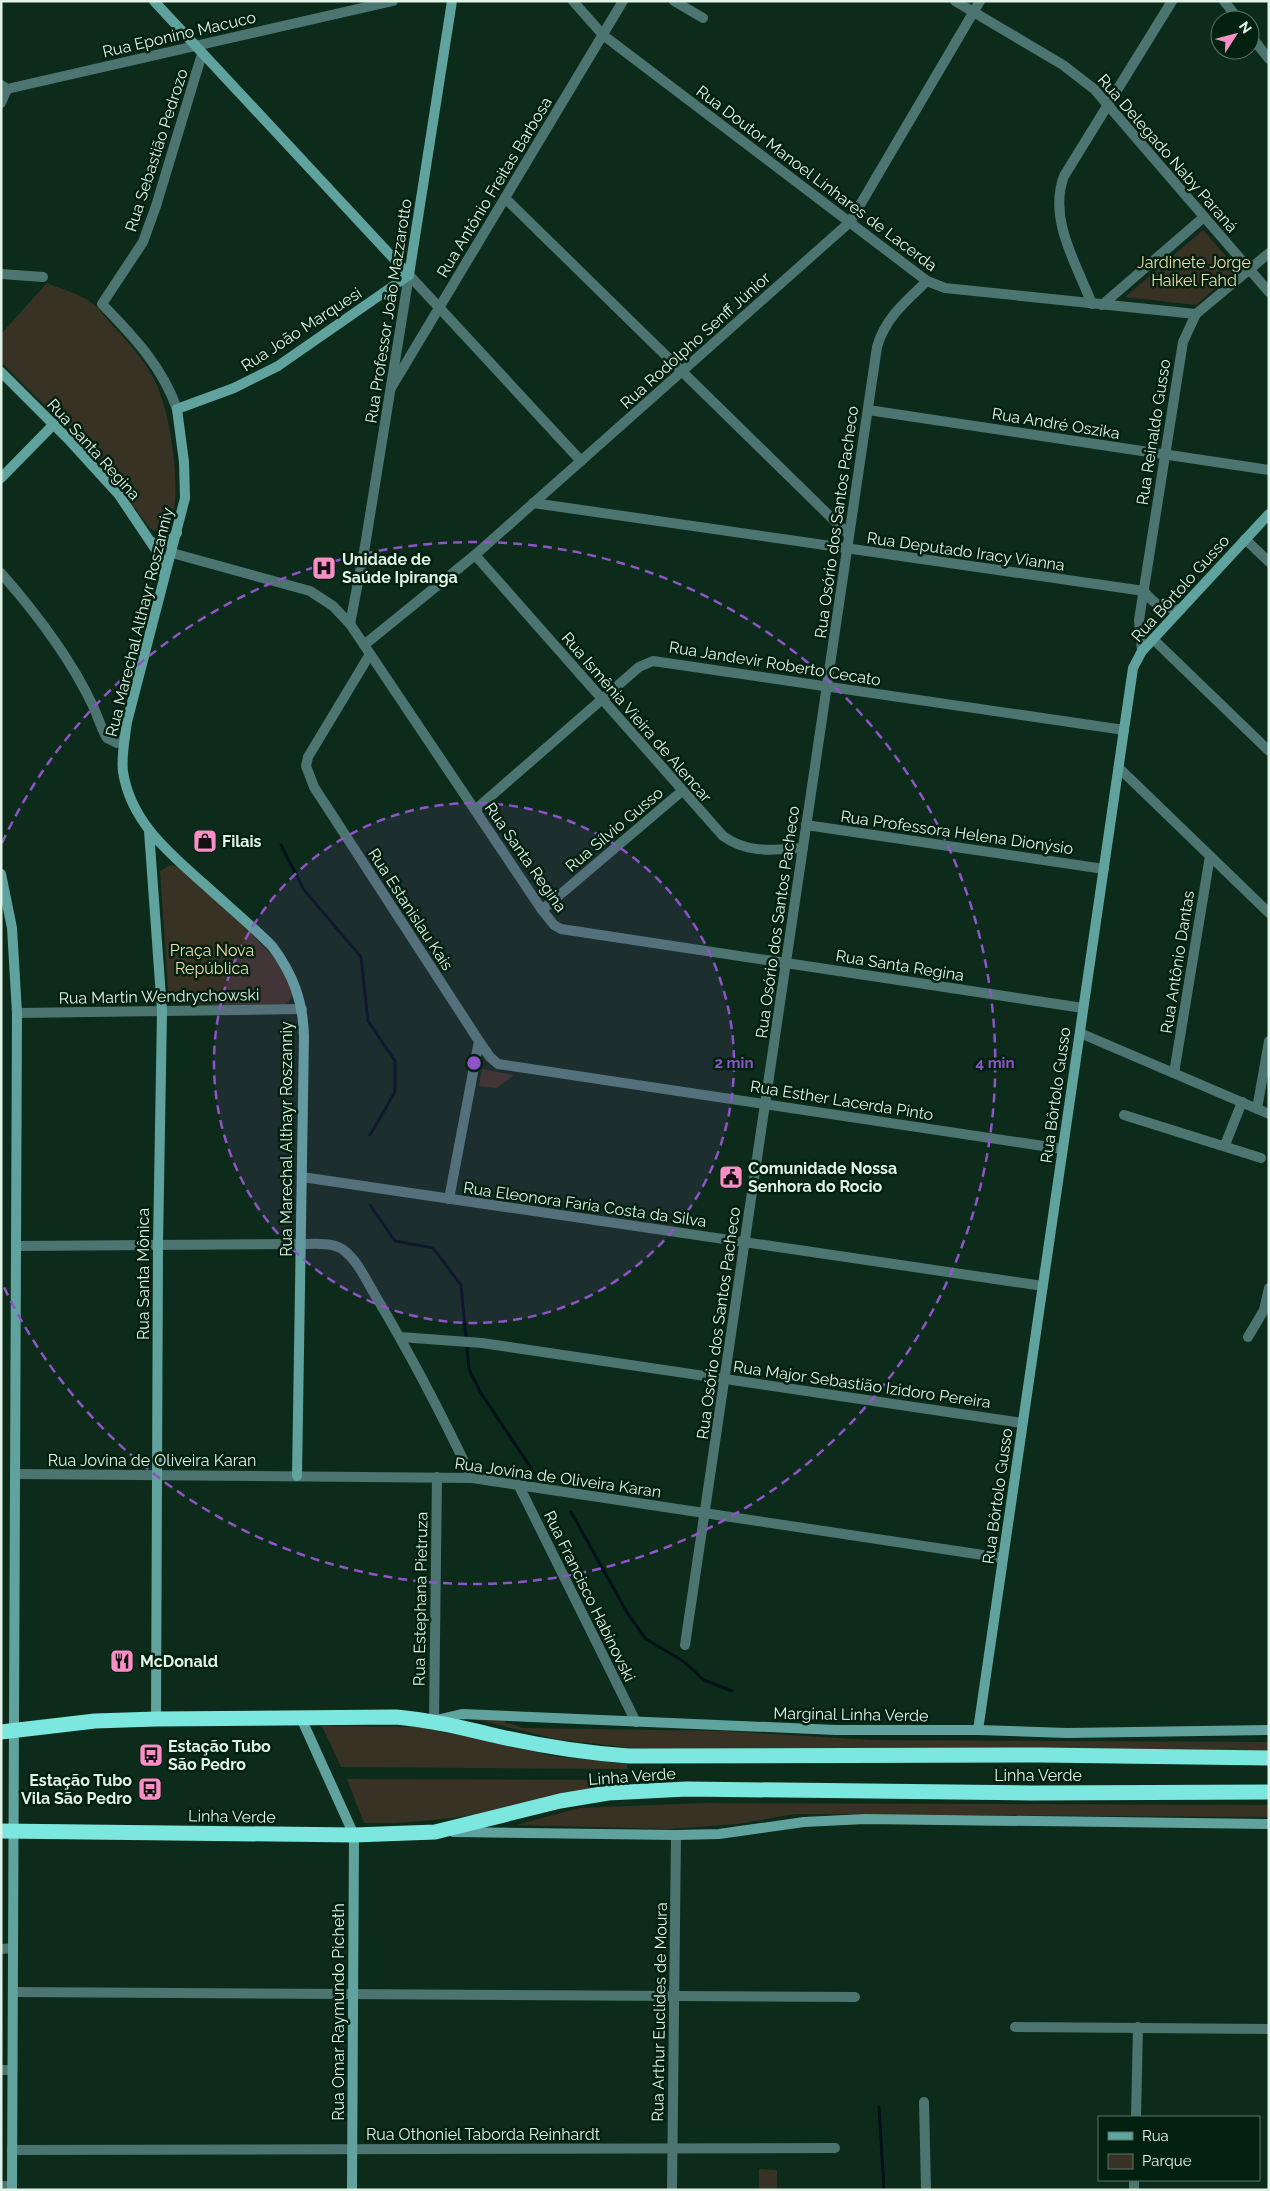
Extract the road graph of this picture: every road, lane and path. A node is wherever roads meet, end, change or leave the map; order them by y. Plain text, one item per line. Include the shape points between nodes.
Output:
1 (154, 1) edge
2 (393, 1) edge
3 (452, 1) edge
4 (573, 1) edge
5 (623, 1) edge
6 (674, 1) edge
7 (955, 1) edge
8 (980, 1) edge
9 (1172, 1) edge
10 (973, 12) junction
11 (703, 18) dead end
12 (603, 35) junction
13 (1260, 48) edge
14 (199, 50) junction
15 (1269, 59) edge
16 (4, 87) edge
17 (1, 103) edge
18 (1108, 105) junction
19 (505, 198) junction
20 (1204, 217) junction
21 (850, 222) junction
22 (1269, 253) edge
23 (1249, 270) junction
24 (1, 274) edge
25 (409, 275) junction
26 (43, 276) dead end
27 (927, 281) junction
28 (1269, 292) edge
29 (102, 304) joint
30 (1097, 304) junction
31 (439, 308) junction
32 (1196, 314) junction
33 (682, 371) junction
34 (1, 372) edge
35 (391, 388) junction
36 (177, 409) junction
37 (868, 410) junction
38 (54, 424) junction
39 (1165, 454) junction
40 (581, 461) junction
41 (1269, 470) edge
42 (1, 478) edge
43 (533, 503) junction
44 (1269, 514) edge
45 (177, 532) junction
46 (849, 534) junction
47 (1245, 539) junction
48 (150, 542) junction
49 (847, 549) junction
50 (172, 553) junction
51 (475, 554) junction
52 (1269, 562) edge
53 (1, 574) edge
54 (165, 581) junction
55 (1144, 591) junction
56 (1181, 609) junction
57 (350, 624) junction
58 (1153, 639) junction
59 (364, 645) junction
60 (1142, 652) junction
61 (370, 654) junction
62 (827, 686) junction
63 (602, 700) junction
64 (1124, 730) junction
65 (125, 737) junction
66 (1269, 751) edge
67 (1119, 768) junction
68 (682, 791) junction
69 (475, 810) junction
70 (806, 825) junction
71 (148, 830) junction
72 (803, 848) junction
73 (1210, 856) junction
74 (1104, 869) junction
75 (1, 874) edge
76 (542, 910) junction
77 (1269, 913) edge
78 (786, 963) junction
79 (1083, 1008) junction
80 (302, 1010) junction
81 (162, 1011) junction
82 (17, 1013) junction
83 (1080, 1033) junction
84 (479, 1041) junction
85 (1269, 1042) edge
86 (1174, 1073) junction
87 (1242, 1102) junction
88 (765, 1104) junction
89 (1257, 1108) junction
90 (1269, 1114) edge
91 (1124, 1115) dead end
92 (1225, 1145) junction
93 (1063, 1148) junction
94 (1261, 1158) dead end
95 (302, 1177) junction
96 (449, 1199) junction
97 (745, 1242) junction
98 (301, 1244) junction
99 (158, 1245) junction
100 (16, 1246) junction
101 (1043, 1286) junction
102 (1269, 1288) edge
103 (400, 1337) junction
104 (1248, 1337) dead end
105 (724, 1379) junction
106 (1022, 1423) junction
107 (15, 1474) junction
108 (157, 1475) junction
109 (297, 1476) junction
110 (437, 1477) junction
111 (472, 1478) junction
112 (518, 1484) junction
113 (705, 1512) junction
114 (1003, 1558) junction
115 (685, 1645) dead end
116 (156, 1718) junction
117 (301, 1718) junction
118 (434, 1721) junction
119 (636, 1722) junction
120 (978, 1730) junction
121 (1269, 1730) edge
122 (8, 1731) edge
123 (1269, 1758) edge
124 (1269, 1792) edge
125 (1269, 1824) edge
126 (7, 1831) edge
127 (435, 1832) junction
128 (354, 1835) junction
129 (676, 1835) junction
130 (13, 1948) junction
131 (1, 1949) edge
132 (13, 1992) junction
133 (353, 1994) junction
134 (674, 1996) junction
135 (855, 1997) dead end
136 (1138, 2027) junction
137 (1015, 2028) dead end
138 (1269, 2029) edge
139 (1, 2070) edge
140 (12, 2070) junction
141 (924, 2102) dead end
142 (1136, 2116) edge
143 (672, 2148) junction
144 (835, 2148) dead end
145 (352, 2149) junction
146 (12, 2150) junction
147 (8, 2187) edge
148 (352, 2190) edge
149 (672, 2190) edge
150 (926, 2190) edge

1 - 14 main road
2 - 14 street, Rua Eponino Macuco
3 - 25 main road, Rua Professor João Mazzarotto
4 - 12 street, Rua Doutor Manoel Linhares de Lacerda
5 - 12 street, Rua Antônio Freitas Barbosa
6 - 11 street
7 - 10 street, Rua Delegado Naby Paraná
8 - 10 street, Rua Rodolpho Senff Júnior
9 - 18 street
10 - 18 street, Rua Delegado Naby Paraná via 1074,72
10 - 21 street, Rua Rodolpho Senff Júnior
12 - 19 street, Rua Antônio Freitas Barbosa
12 - 21 street, Rua Doutor Manoel Linhares de Lacerda
13 - 15 street
14 - 16 street, Rua Eponino Macuco
14 - 25 main road
14 - 29 street, Rua Sebastião Pedrozo via 143,242
16 - 17 street
18 - 20 street, Rua Delegado Naby Paraná
18 - 30 street via 1064,176 1058,202 1062,230
19 - 31 street, Rua Antônio Freitas Barbosa
19 - 33 street
20 - 23 street, Rua Delegado Naby Paraná
20 - 30 street
21 - 27 street, Rua Doutor Manoel Linhares de Lacerda
21 - 33 street, Rua Rodolpho Senff Júnior
22 - 23 street, Rua Reinaldo Gusso
23 - 28 street, Rua Delegado Naby Paraná
23 - 32 street, Rua Reinaldo Gusso
24 - 26 street
25 - 31 street
25 - 35 street, Rua Professor João Mazzarotto
25 - 36 main road, Rua João Marquesi via 278,366 234,388
27 - 30 street, Rua Doutor Manoel Linhares de Lacerda via 945,288
27 - 37 street, Rua Osório dos Santos Pacheco via 885,326 877,347
29 - 36 street, Rua Marechal Althayr Roszanniy via 152,360 171,391
30 - 32 street, Rua Doutor Manoel Linhares de Lacerda
31 - 35 street, Rua Antônio Freitas Barbosa
31 - 40 street
32 - 39 street, Rua Reinaldo Gusso via 1187,330 1180,355
33 - 40 street, Rua Rodolpho Senff Júnior
33 - 46 street
34 - 38 main road, Rua Santa Regina
35 - 57 street, Rua Professor João Mazzarotto
36 - 45 main road, Rua Marechal Althayr Roszanniy via 186,481
37 - 39 street, Rua André Oszika
37 - 46 street, Rua Osório dos Santos Pacheco
38 - 42 main road
38 - 48 main road, Rua Santa Regina via 119,495
39 - 41 street, Rua André Oszika
39 - 55 street, Rua Reinaldo Gusso
40 - 43 street, Rua Rodolpho Senff Júnior
43 - 49 street, Rua Deputado Iracy Vianna
43 - 51 street, Rua Rodolpho Senff Júnior
44 - 47 main road, Rua Bôrtolo Gusso
45 - 48 main road via 163,544
45 - 50 main road, Rua Marechal Althayr Roszanniy
46 - 49 street, Rua Osório dos Santos Pacheco
47 - 52 street
47 - 56 main road, Rua Bôrtolo Gusso
48 - 54 main road, Rua Santa Regina via 163,564
49 - 55 street, Rua Deputado Iracy Vianna
49 - 62 street, Rua Osório dos Santos Pacheco
50 - 54 main road, Rua Marechal Althayr Roszanniy
50 - 57 street, Rua Santa Regina via 310,592 333,606
51 - 59 street, Rua Rodolpho Senff Júnior
51 - 63 street, Rua Ismênia Vieira de Alencar
53 - 65 street via 39,618 61,650 93,706 105,735 114,743
54 - 65 main road, Rua Marechal Althayr Roszanniy
55 - 56 street via 1156,604
55 - 60 street, Rua Reinaldo Gusso via 1139,630
56 - 58 main road, Rua Bôrtolo Gusso
57 - 59 street, Rua Santa Regina
58 - 60 main road, Rua Bôrtolo Gusso
58 - 66 street
59 - 61 street, Rua Santa Regina
60 - 64 main road, Rua Bôrtolo Gusso via 1134,668
61 - 69 street, Rua Santa Regina
61 - 84 street, Rua Estanislau Kais via 312,748 306,766 309,776
62 - 63 street, Rua Jandevir Roberto Cecato via 658,661 639,667
62 - 64 street, Rua Jandevir Roberto Cecato
62 - 70 street, Rua Osório dos Santos Pacheco
63 - 68 street, Rua Ismênia Vieira de Alencar
63 - 69 street, Rua Jandevir Roberto Cecato
64 - 67 main road, Rua Bôrtolo Gusso
65 - 71 main road, Rua Marechal Althayr Roszanniy via 123,771 134,805
67 - 73 street
67 - 74 main road, Rua Bôrtolo Gusso
68 - 72 street, Rua Ismênia Vieira de Alencar via 713,827 732,843 756,850
68 - 76 street, Rua Sílvio Gusso
69 - 76 street, Rua Santa Regina
70 - 72 street, Rua Osório dos Santos Pacheco
70 - 74 street, Rua Professora Helena Dionýsio
71 - 80 main road, Rua Marechal Althayr Roszanniy via 166,851 272,946 293,978
71 - 81 main road, Rua Santa Mônica
72 - 78 street, Rua Osório dos Santos Pacheco
73 - 77 street
73 - 86 street, Rua Antônio Dantas
74 - 79 main road, Rua Bôrtolo Gusso
75 - 82 main road via 12,928
76 - 78 street, Rua Santa Regina via 561,928
78 - 79 street, Rua Santa Regina
78 - 88 street, Rua Osório dos Santos Pacheco
79 - 83 main road, Rua Bôrtolo Gusso
80 - 81 street, Rua Martin Wendrychowski
80 - 95 main road, Rua Marechal Althayr Roszanniy
81 - 82 street, Rua Martin Wendrychowski
81 - 99 main road, Rua Santa Mônica
82 - 100 main road
83 - 86 street
83 - 93 main road, Rua Bôrtolo Gusso
84 - 88 street, Rua Esther Lacerda Pinto via 498,1064
84 - 96 street
85 - 89 street
86 - 87 street
87 - 89 street
87 - 92 street
88 - 93 street, Rua Esther Lacerda Pinto
88 - 97 street, Rua Osório dos Santos Pacheco
89 - 90 street
91 - 92 street
92 - 94 street
93 - 101 main road, Rua Bôrtolo Gusso
95 - 96 street, Rua Eleonora Faria Costa da Silva
95 - 98 main road, Rua Marechal Althayr Roszanniy
96 - 97 street, Rua Eleonora Faria Costa da Silva
97 - 101 street, Rua Eleonora Faria Costa da Silva
97 - 105 street, Rua Osório dos Santos Pacheco
98 - 99 street
98 - 103 street via 335,1246 348,1254
98 - 109 main road, Rua Marechal Althayr Roszanniy
99 - 100 street
99 - 108 main road, Rua Santa Mônica
100 - 107 main road
101 - 106 main road, Rua Bôrtolo Gusso
102 - 104 street via 1264,1310
103 - 105 street, Rua Major Sebastião Izidoro Pereira via 482,1343
103 - 111 street via 432,1394
105 - 106 street, Rua Major Sebastião Izidoro Pereira
105 - 113 street, Rua Osório dos Santos Pacheco
106 - 114 main road, Rua Bôrtolo Gusso
107 - 108 street, Rua Jovina de Oliveira Karan
107 - 122 main road
108 - 109 street, Rua Jovina de Oliveira Karan
108 - 116 main road, Rua Santa Mônica
109 - 110 street, Rua Jovina de Oliveira Karan
110 - 111 street, Rua Jovina de Oliveira Karan
110 - 118 street, Rua Estephana Pietruza
111 - 112 street, Rua Jovina de Oliveira Karan
112 - 113 street, Rua Jovina de Oliveira Karan
112 - 119 street, Rua Francisco Habinovski
113 - 114 street, Rua Jovina de Oliveira Karan
113 - 115 street, Rua Osório dos Santos Pacheco
114 - 120 main road, Rua Bôrtolo Gusso
116 - 117 highway, Linha Verde
116 - 122 highway, Linha Verde
117 - 118 highway, Linha Verde via 396,1717
117 - 128 main road
118 - 119 main road, Marginal Linha Verde via 462,1714
118 - 123 highway, Linha Verde via 548,1747 629,1756
119 - 120 main road, Marginal Linha Verde via 836,1730
120 - 121 main road, Marginal Linha Verde via 1067,1733
122 - 126 main road
124 - 127 highway, Linha Verde via 687,1789 608,1793 560,1801
125 - 129 main road via 866,1819 804,1822 718,1834
126 - 128 highway, Linha Verde
126 - 130 main road
127 - 128 highway, Linha Verde
127 - 129 main road
128 - 133 main road, Rua Omar Raymundo Picheth
129 - 134 street, Rua Arthur Euclides de Moura
130 - 131 street
130 - 132 main road
132 - 133 street
132 - 140 main road
133 - 134 street
133 - 145 main road, Rua Omar Raymundo Picheth
134 - 135 street
134 - 143 street, Rua Arthur Euclides de Moura
136 - 137 street
136 - 138 street
136 - 142 street
139 - 140 street
140 - 146 main road
141 - 150 street
143 - 144 street, Rua Othoniel Taborda Reinhardt
143 - 145 street, Rua Othoniel Taborda Reinhardt
143 - 149 street, Rua Arthur Euclides de Moura
145 - 146 street, Rua Othoniel Taborda Reinhardt
145 - 148 main road, Rua Omar Raymundo Picheth
146 - 147 main road

